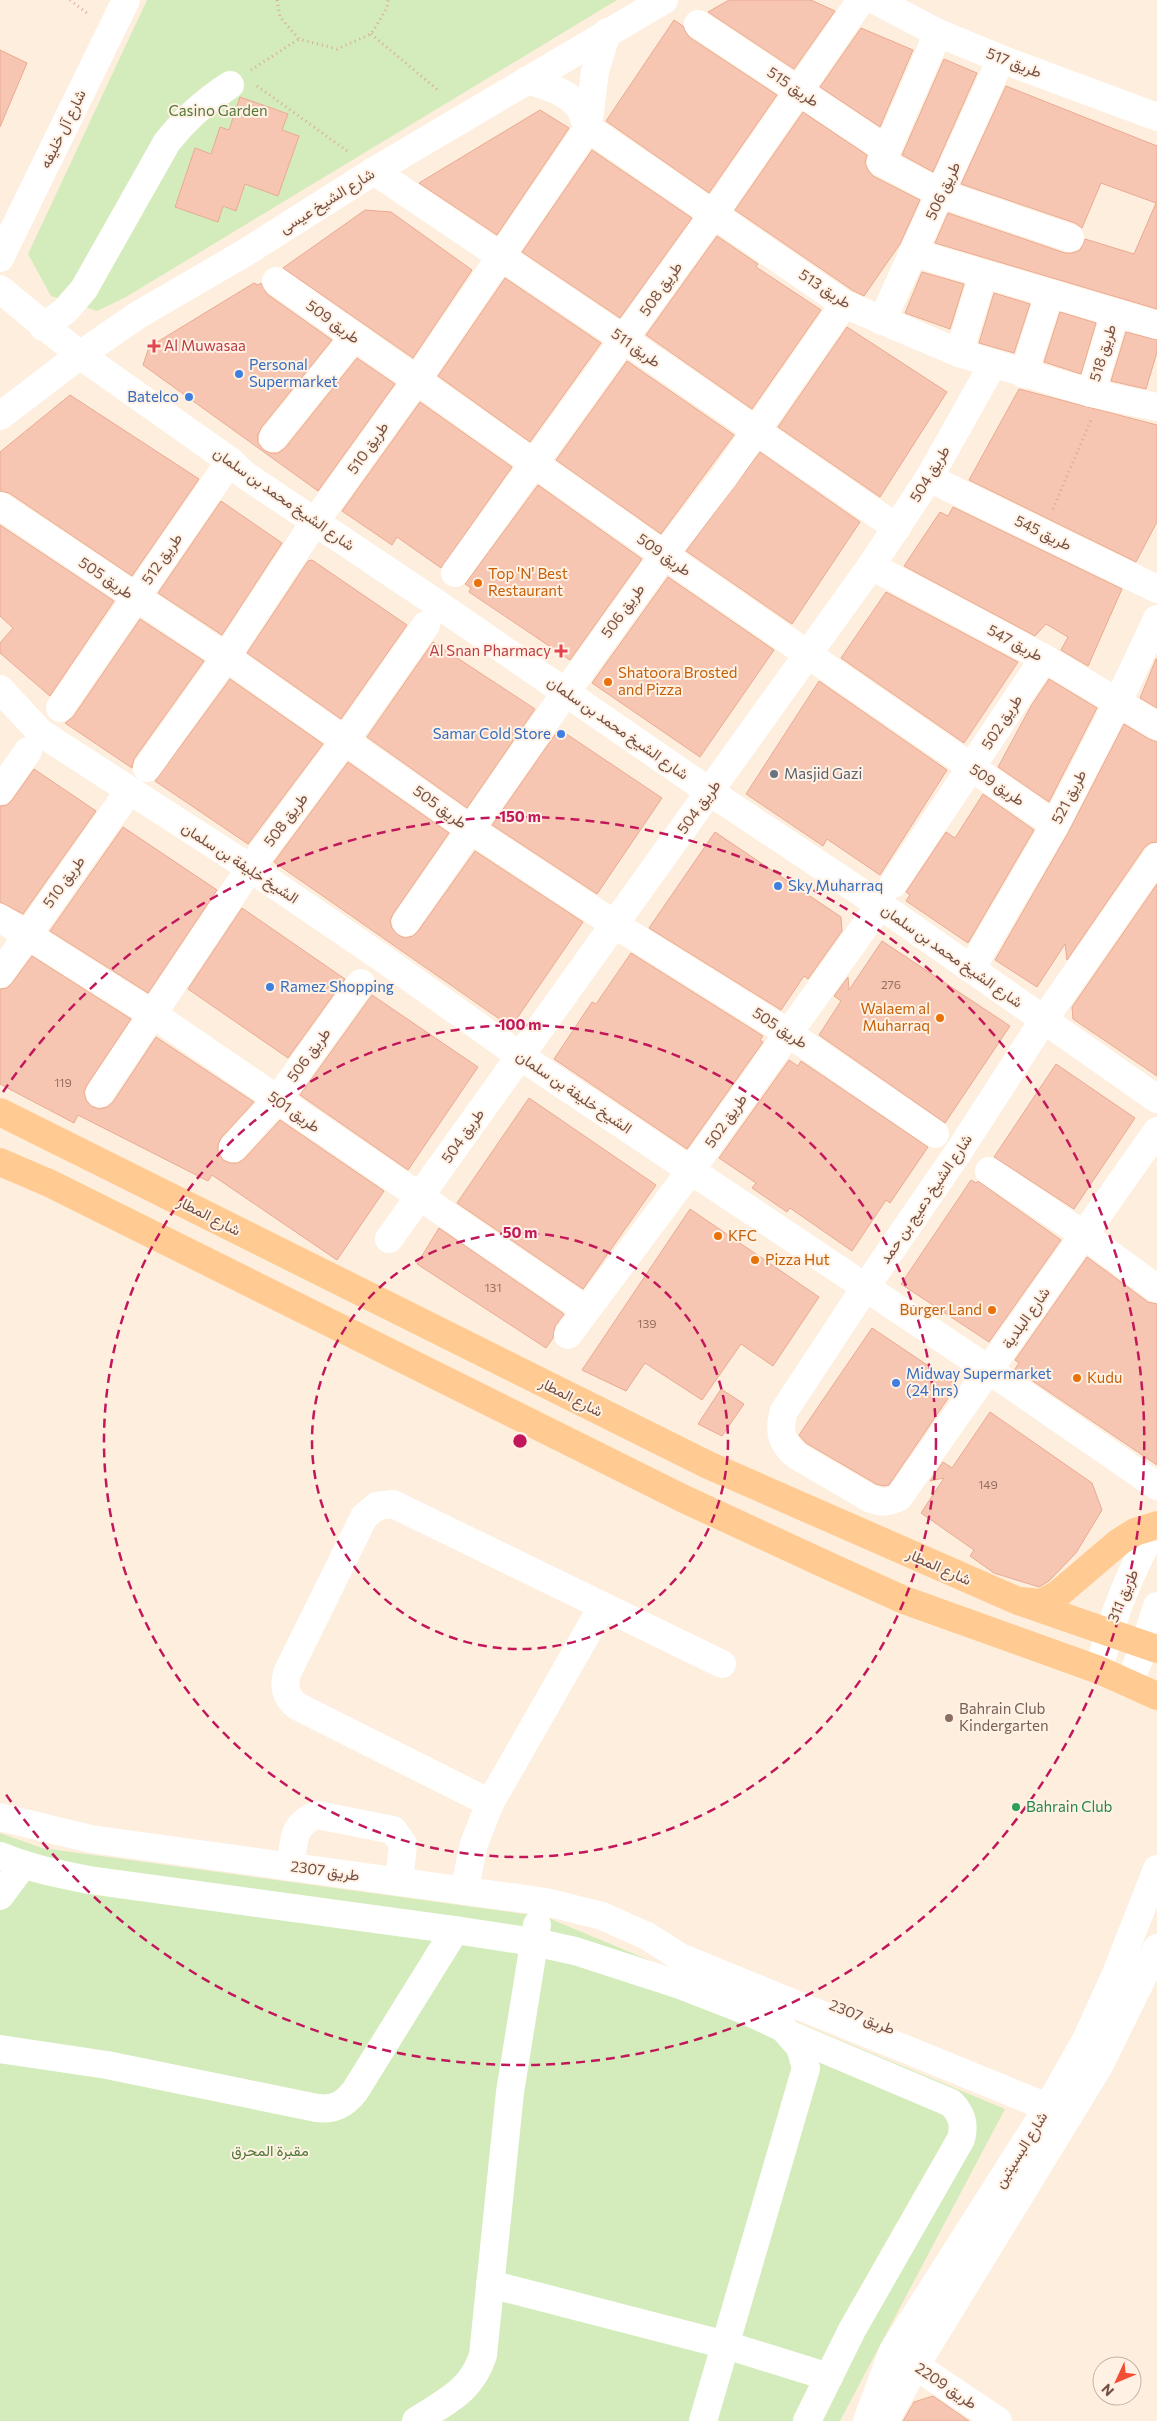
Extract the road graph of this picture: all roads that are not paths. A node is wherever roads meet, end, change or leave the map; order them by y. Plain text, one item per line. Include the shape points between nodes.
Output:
1 (126, 0) edge
2 (664, 0) edge
3 (861, 0) edge
4 (875, 0) edge
5 (698, 24) dead end
6 (607, 32) junction
7 (938, 33) junction
8 (1001, 59) junction
9 (527, 80) junction
10 (236, 81) road end
11 (799, 91) junction
12 (1157, 117) edge
13 (588, 128) junction
14 (887, 150) junction
15 (374, 171) junction
16 (942, 194) junction
17 (713, 215) junction
18 (1070, 238) dead end
19 (1, 252) edge
20 (914, 252) junction
21 (501, 256) junction
22 (983, 275) junction
23 (276, 280) dead end
24 (0, 289) edge
25 (1048, 294) junction
26 (844, 304) junction
27 (1115, 313) junction
28 (882, 322) junction
29 (1157, 325) edge
30 (43, 327) junction
31 (354, 337) junction
32 (625, 340) junction
33 (958, 353) junction
34 (80, 356) junction
35 (993, 364) junction
36 (1024, 374) junction
37 (416, 381) junction
38 (1090, 393) junction
39 (1155, 400) edge
40 (0, 416) edge
41 (756, 431) junction
42 (273, 438) dead end
43 (230, 461) junction
44 (535, 463) junction
45 (930, 478) junction
46 (0, 506) edge
47 (314, 523) junction
48 (897, 528) junction
49 (664, 555) junction
50 (871, 566) junction
51 (455, 573) dead end
52 (1157, 589) edge
53 (135, 598) junction
54 (1157, 619) edge
55 (426, 625) dead end
56 (809, 654) junction
57 (226, 657) junction
58 (1044, 658) junction
59 (0, 689) edge
60 (566, 692) junction
61 (1118, 702) junction
62 (60, 708) dead end
63 (1157, 726) edge
64 (346, 740) junction
65 (28, 751) dead end
66 (147, 768) dead end
67 (972, 768) junction
68 (0, 791) edge
69 (129, 791) junction
70 (710, 792) junction
71 (1055, 825) junction
72 (470, 829) junction
73 (1157, 857) edge
74 (250, 868) junction
75 (886, 895) junction
76 (0, 918) edge
77 (406, 922) dead end
78 (614, 924) junction
79 (25, 936) junction
80 (971, 969) junction
81 (0, 974) edge
82 (361, 983) dead end
83 (154, 1015) junction
84 (1043, 1020) junction
85 (788, 1033) junction
86 (520, 1056) junction
87 (100, 1093) dead end
88 (1157, 1099) edge
89 (277, 1100) junction
90 (0, 1112) edge
91 (1157, 1131) edge
92 (935, 1134) dead end
93 (233, 1148) dead end
94 (0, 1162) edge
95 (691, 1170) junction
96 (989, 1171) dead end
97 (419, 1198) junction
98 (1084, 1235) junction
99 (389, 1240) dead end
100 (865, 1288) junction
101 (1157, 1290) edge
102 (586, 1310) junction
103 (568, 1335) dead end
104 (989, 1370) junction
105 (1157, 1486) edge
106 (891, 1502) joint
107 (1157, 1525) edge
108 (1018, 1601) junction
109 (1157, 1606) edge
110 (602, 1607) junction
111 (1108, 1632) junction
112 (1151, 1646) edge
113 (722, 1664) dead end
114 (1098, 1670) junction
115 (1148, 1694) edge
116 (490, 1803) junction
117 (0, 1817) edge
118 (11, 1860) edge
119 (291, 1866) junction
120 (1157, 1869) edge
121 (399, 1882) junction
122 (464, 1890) junction
123 (0, 1896) edge
124 (546, 1902) junction
125 (455, 1930) junction
126 (534, 1942) junction
127 (1157, 1948) edge
128 (1148, 1989) edge
129 (793, 2036) junction
130 (0, 2049) edge
131 (1061, 2106) junction
132 (490, 2284) junction
133 (726, 2345) junction
134 (905, 2358) junction
135 (829, 2377) junction
136 (416, 2421) edge
137 (703, 2421) edge
138 (807, 2421) edge
139 (867, 2421) edge
140 (885, 2421) edge
141 (998, 2421) edge

1 - 19 street, شارع آل خليفه
2 - 6 street, شارع الشيخ عيسى
3 - 11 street, طريق 508
4 - 7 street, طريق 517
5 - 11 street, طريق 515
6 - 9 street, شارع الشيخ عيسى
6 - 13 street via 595,71
7 - 8 street, طريق 517
7 - 14 street
8 - 12 street, طريق 517
8 - 16 street, طريق 506
9 - 13 street, طريق 513 via 547,86 578,106
9 - 15 street, شارع الشيخ عيسى
10 - 30 street via 206,101 167,142 84,289 65,311
11 - 14 street, طريق 515
11 - 17 street, طريق 508
13 - 17 street, طريق 513
13 - 21 street, طريق 510
14 - 16 street via 881,162
15 - 21 street, طريق 511
15 - 34 street, شارع الشيخ عيسى via 138,316
16 - 18 street
16 - 20 street, طريق 506
17 - 26 street, طريق 513
17 - 32 street, طريق 508
20 - 22 street, طريق 518
20 - 28 street, طريق 506
21 - 32 street, طريق 511
21 - 37 street, طريق 510
22 - 25 street, طريق 518
22 - 33 street
23 - 31 street, طريق 509
24 - 30 street, شارع الشيخ محمد بن سلمان
25 - 27 street, طريق 518
25 - 36 street
26 - 28 street, طريق 513
26 - 41 street, طريق 506
27 - 29 street, طريق 518
27 - 38 street, طريق 518
28 - 33 street, طريق 513
30 - 34 street, شارع الشيخ محمد بن سلمان
31 - 37 street, طريق 509
31 - 42 street
32 - 41 street, طريق 511
32 - 44 street, طريق 508
33 - 35 street, طريق 513
34 - 40 street, شارع الشيخ عيسى
34 - 43 street, شارع الشيخ محمد بن سلمان
35 - 36 street, طريق 513
35 - 45 street, طريق 504
36 - 38 street, طريق 513
37 - 44 street, طريق 509
37 - 47 street, طريق 510
38 - 39 street, طريق 513
41 - 48 street, طريق 511
41 - 49 street, طريق 506
43 - 47 street, شارع الشيخ محمد بن سلمان
43 - 53 street, طريق 512
44 - 49 street, طريق 509
44 - 51 street, طريق 508
45 - 48 street, طريق 504
45 - 52 street, طريق 545
46 - 53 street, طريق 505
47 - 57 street, طريق 510
47 - 60 street, شارع الشيخ محمد بن سلمان
48 - 50 street, طريق 504
49 - 56 street, طريق 509
49 - 60 street, طريق 506
50 - 56 street, طريق 504
50 - 58 street, طريق 547
53 - 57 street, طريق 505
53 - 62 street, طريق 512
54 - 61 street, طريق 521
55 - 64 street, طريق 508
56 - 67 street, طريق 509
56 - 70 street, طريق 504
57 - 64 street, طريق 505
57 - 66 street, طريق 510
58 - 61 street, طريق 547
58 - 67 street, طريق 502
59 - 69 street, الشيخ خليفة بن سلمان via 41,733
60 - 70 street, شارع الشيخ محمد بن سلمان
60 - 72 street, طريق 506
61 - 63 street, طريق 547
61 - 71 street, طريق 521
64 - 72 street, طريق 505
64 - 74 street, طريق 508
65 - 68 street
67 - 71 street, طريق 509
67 - 75 street, طريق 502
69 - 74 street, الشيخ خليفة بن سلمان
69 - 79 street, طريق 510
70 - 75 street, شارع الشيخ محمد بن سلمان
70 - 78 street, طريق 504
71 - 80 street, طريق 521
72 - 77 street, طريق 506
72 - 78 street, طريق 505
73 - 84 street, شارع الشيخ دعيج بن حمد
74 - 83 street, طريق 508
74 - 86 street, الشيخ خليفة بن سلمان
75 - 80 street, شارع الشيخ محمد بن سلمان
75 - 85 street, طريق 502
76 - 79 street, طريق 501
78 - 85 street, طريق 505
78 - 86 street, طريق 504
79 - 81 street, طريق 510
79 - 83 street, طريق 501
80 - 84 street, شارع الشيخ محمد بن سلمان
82 - 89 street, طريق 506
83 - 87 street, طريق 508
83 - 89 street, طريق 501
84 - 88 street, شارع الشيخ محمد بن سلمان
84 - 100 street, شارع الشيخ دعيج بن حمد via 959,1152
85 - 92 street, طريق 505
85 - 95 street, طريق 502
86 - 95 street, الشيخ خليفة بن سلمان
86 - 97 street, طريق 504
89 - 93 street, طريق 506
89 - 97 street, طريق 501
90 - 108 main road, شارع المطار via 708,1465
91 - 98 street, شارع البلدية
94 - 114 main road via 49,1183 684,1499 830,1567 904,1600
95 - 100 street, الشيخ خليفة بن سلمان
95 - 102 street, طريق 502
96 - 98 street
97 - 99 street, طريق 504
97 - 102 street, طريق 501
98 - 101 street
98 - 104 street, شارع البلدية
100 - 104 street, الشيخ خليفة بن سلمان
100 - 106 street, شارع الشيخ دعيج بن حمد via 784,1411 781,1436 787,1448 797,1456 869,1498 880,1503
102 - 103 street, طريق 502
104 - 105 street, الشيخ خليفة بن سلمان
104 - 106 street, شارع البلدية via 899,1497
107 - 108 main road via 1135,1532 1119,1542 1058,1594 1041,1603
107 - 111 street, طريق 311 via 1130,1576
108 - 111 main road, شارع المطار
109 - 112 street
110 - 113 street
110 - 116 street
110 - 116 street via 393,1504 377,1506 364,1518 288,1671 287,1694 297,1706
111 - 112 main road, شارع المطار
111 - 114 street, طريق 311
112 - 115 street
114 - 115 main road
116 - 122 street via 474,1844
117 - 119 street, طريق 2307 via 91,1839
118 - 123 street
118 - 125 street via 89,1880
119 - 121 street, طريق 2307
119 - 121 street via 293,1837 297,1829 302,1822 317,1815 394,1830 403,1844
120 - 131 street, شارع البسيتين
121 - 122 street, طريق 2307
122 - 124 street, طريق 2307
124 - 126 street
124 - 131 street, طريق 2307 via 602,1916 647,1936 683,1943
125 - 126 street
125 - 130 street via 355,2092 338,2106 317,2108 107,2065
126 - 129 street via 585,1954 680,1985 747,2011 784,2028
126 - 132 street via 510,2092
127 - 128 street, شارع البسيتين
128 - 131 street, شارع البسيتين via 1099,2066
129 - 133 street via 803,2052 806,2068
129 - 135 street via 951,2103 963,2124 961,2140 852,2330
131 - 134 street, شارع البسيتين
132 - 133 street
132 - 136 street via 483,2355 475,2376 454,2396
133 - 135 street
133 - 137 street
134 - 139 street, شارع البسيتين
134 - 140 street, شارع البسيتين
134 - 141 street, طريق 2209
135 - 138 street

